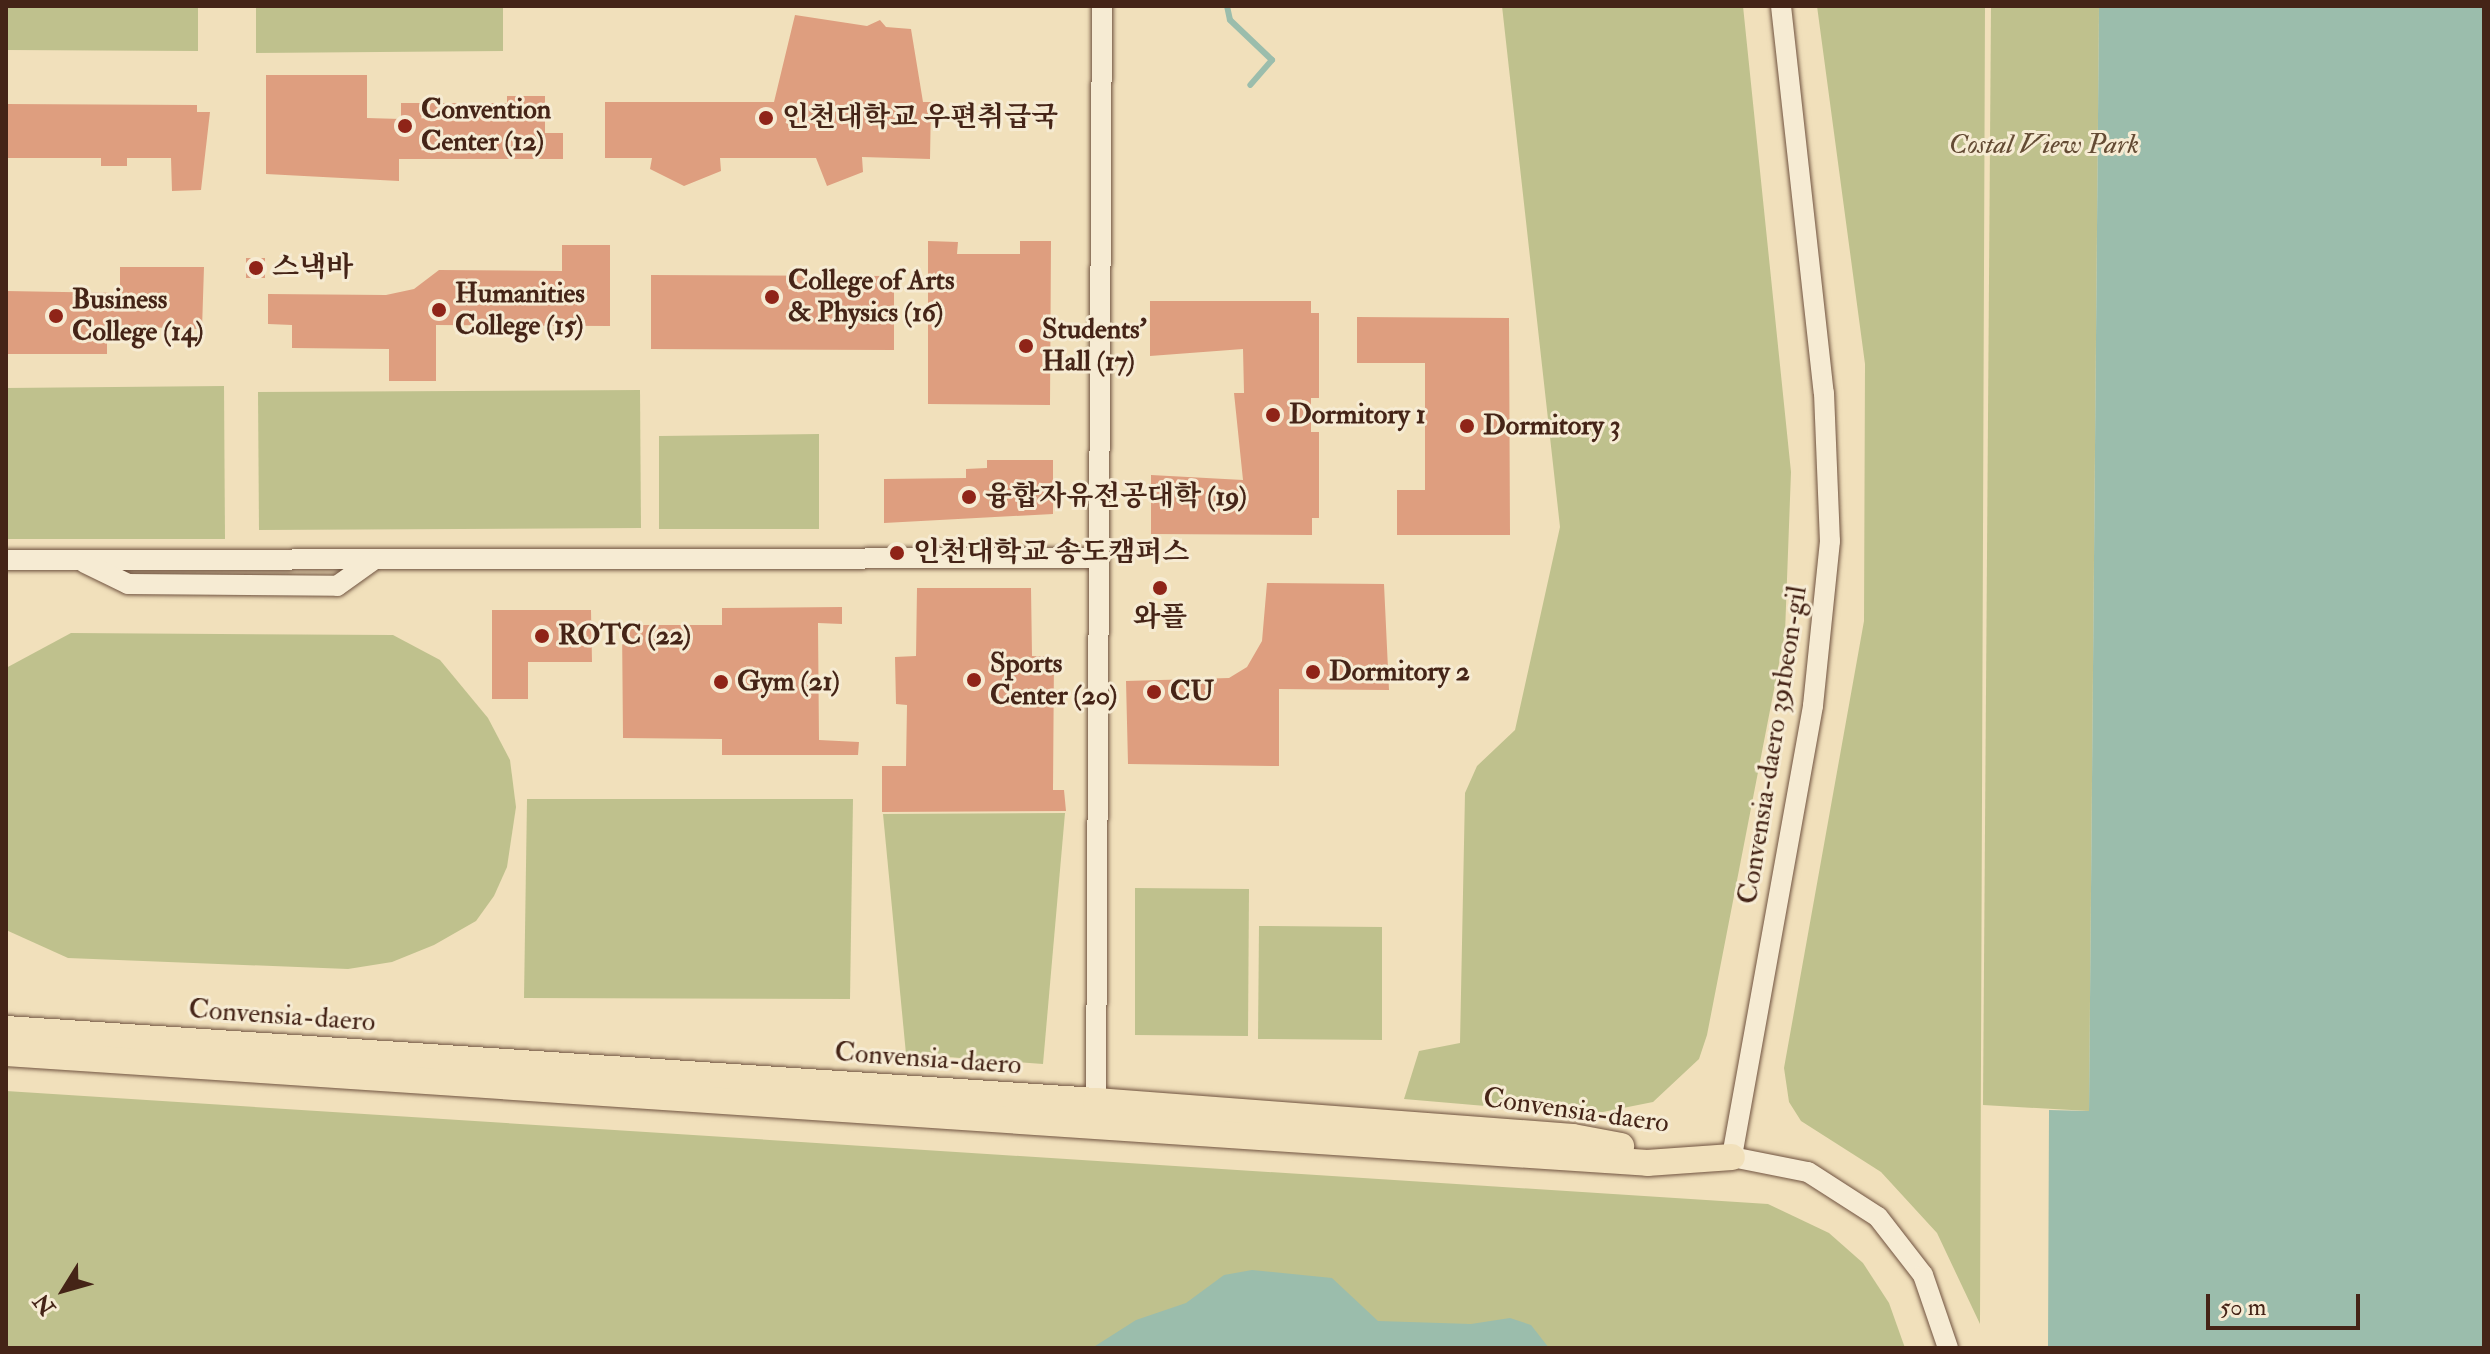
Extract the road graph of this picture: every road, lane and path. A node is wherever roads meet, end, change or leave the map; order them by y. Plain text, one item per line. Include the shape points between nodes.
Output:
1 (1102, 6) edge
2 (1781, 6) edge
3 (1099, 558) junction
4 (6, 560) edge
5 (6, 1029) edge
6 (6, 1053) edge
7 (1096, 1101) junction
8 (1732, 1157) junction
9 (1691, 1159) junction
10 (1948, 1348) edge

1 - 3 street
2 - 8 street, Convensia-daero 391beon-gil via 1825,406 1830,541 1813,706
3 - 4 street
3 - 7 street
5 - 7 main road, Convensia-daero
6 - 9 main road, Convensia-daero via 1647,1163
7 - 9 main road, Convensia-daero via 1573,1137
8 - 9 main road
8 - 10 street via 1808,1172 1878,1217 1923,1275

